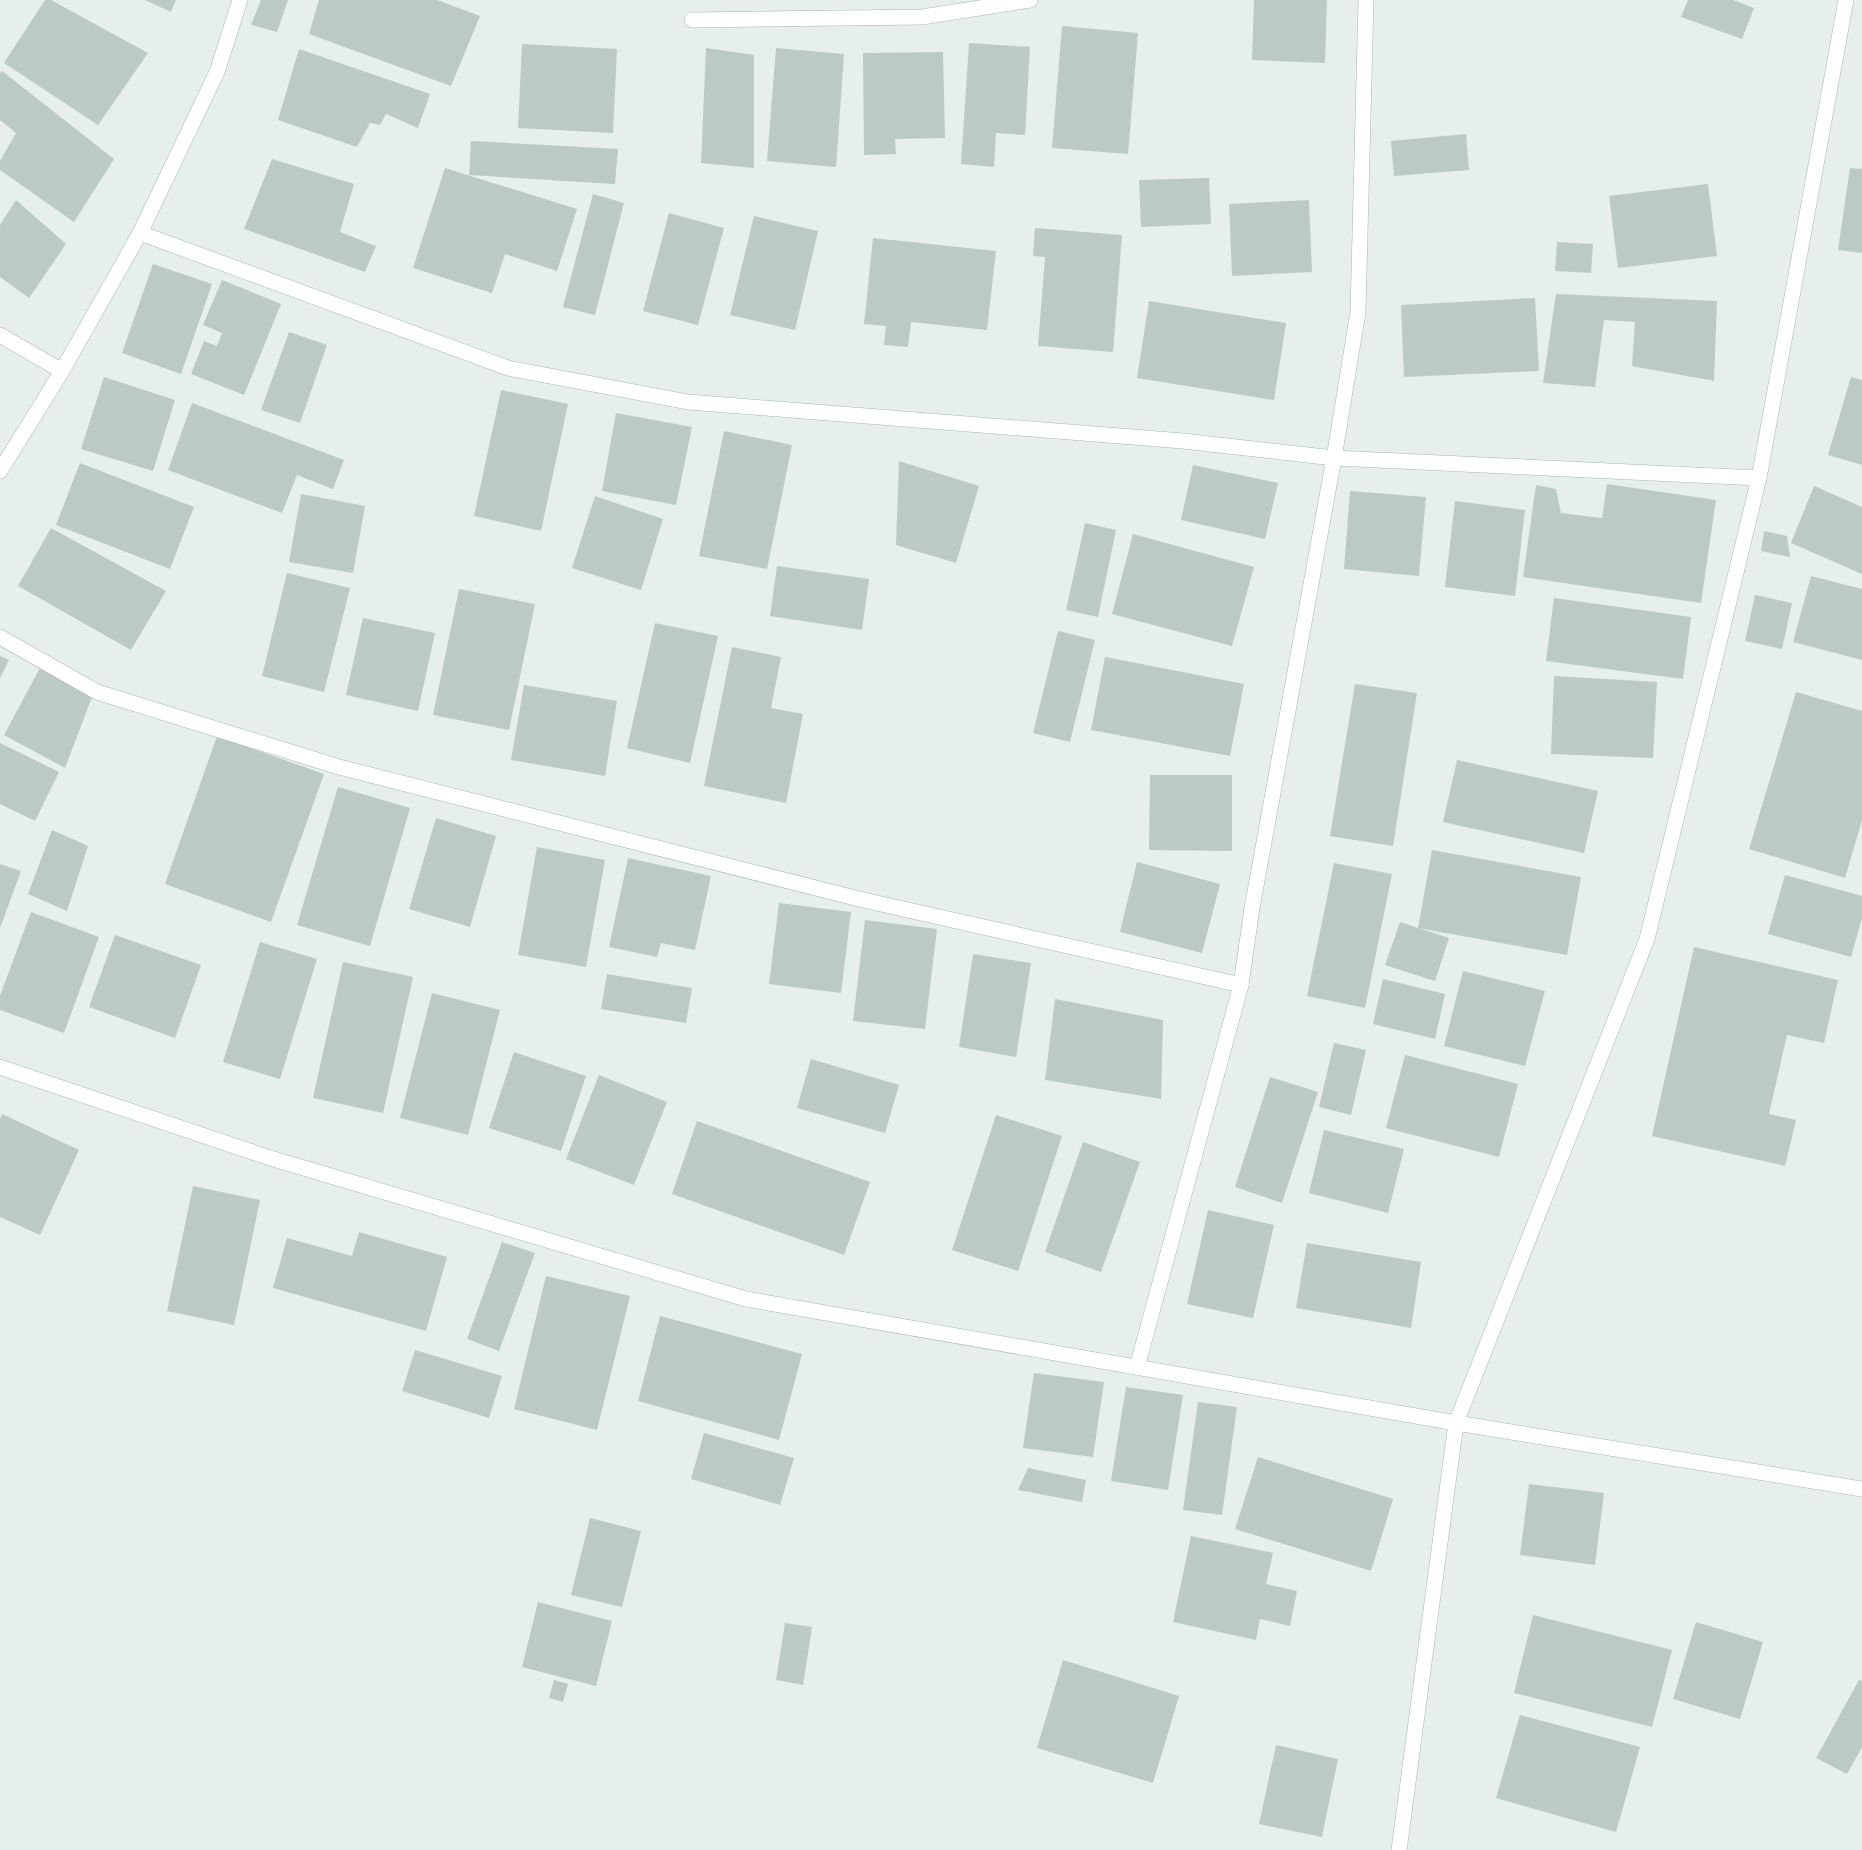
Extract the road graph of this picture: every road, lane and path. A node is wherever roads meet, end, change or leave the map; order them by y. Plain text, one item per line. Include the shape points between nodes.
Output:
1 (240, 0) edge
2 (1030, 0) edge
3 (1366, 0) edge
4 (1846, 0) edge
5 (692, 20) dead end
6 (140, 233) junction
7 (0, 335) edge
8 (62, 371) junction
9 (1334, 458) junction
10 (0, 471) edge
11 (1759, 478) junction
12 (0, 637) edge
13 (1241, 985) junction
14 (0, 1066) edge
15 (1136, 1367) junction
16 (1456, 1423) junction
17 (1862, 1489) edge
18 (1399, 1850) edge

1 - 6 street via 217,72
2 - 5 street via 922,17
3 - 9 street via 1358,312
4 - 11 street
6 - 8 street
6 - 9 street via 508,368 537,374 688,402 1183,441
7 - 8 street
8 - 10 street
9 - 11 street
9 - 13 street via 1252,908
11 - 16 street via 1647,939
12 - 13 street via 97,692 339,767 859,899
13 - 15 street
14 - 15 street via 270,1158 746,1299
15 - 16 street
16 - 17 street
16 - 18 street

